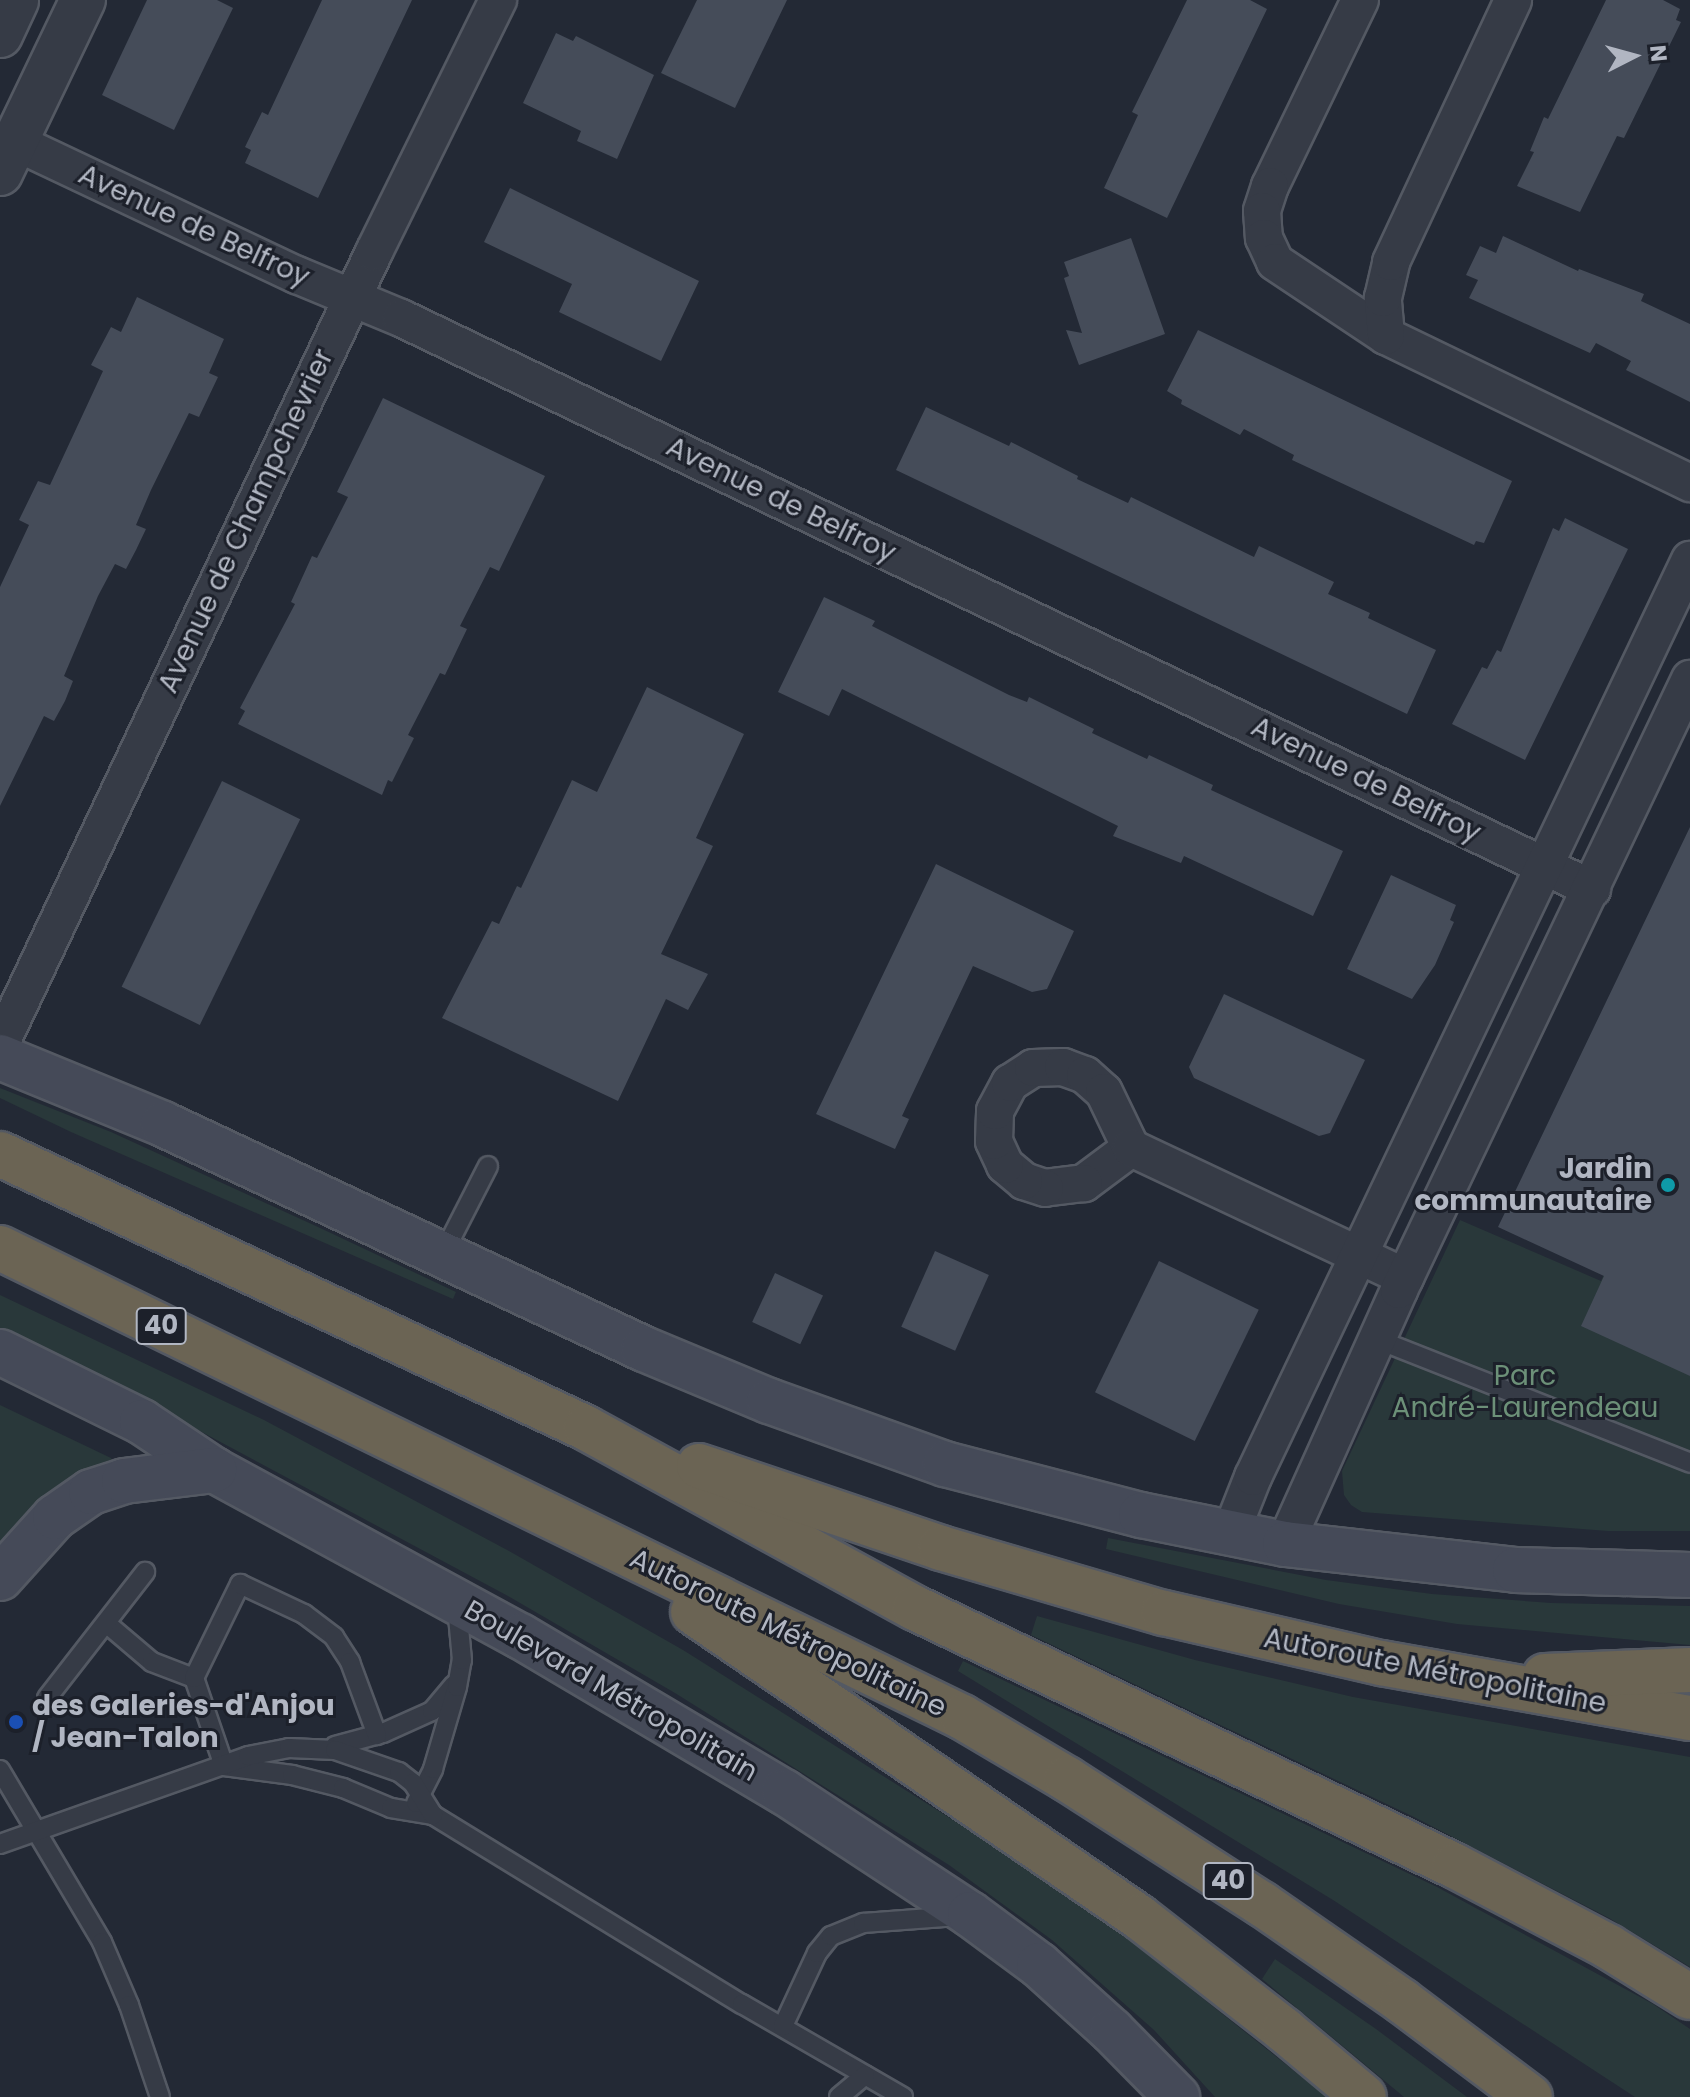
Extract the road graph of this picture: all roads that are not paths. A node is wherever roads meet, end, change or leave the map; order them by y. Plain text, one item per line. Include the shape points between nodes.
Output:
1 (16, 0) edge
2 (83, 0) edge
3 (498, 0) edge
4 (1360, 0) edge
5 (1513, 0) edge
6 (0, 35) edge
7 (8, 157) edge
8 (352, 299) junction
9 (1386, 336) junction
10 (1690, 483) edge
11 (1690, 560) edge
12 (1690, 679) edge
13 (1544, 865) junction
14 (1592, 889) junction
15 (0, 1045) edge
16 (0, 1057) edge
17 (1131, 1148) dead end
18 (0, 1154) edge
19 (488, 1166) dead end
20 (0, 1248) edge
21 (1359, 1255) junction
22 (442, 1256) junction
23 (1405, 1277) junction
24 (1376, 1339) junction
25 (0, 1352) edge
26 (586, 1428) junction
27 (1690, 1463) edge
28 (214, 1470) junction
29 (576, 1531) junction
30 (1230, 1535) junction
31 (1285, 1544) junction
32 (145, 1572) dead end
33 (1690, 1575) edge
34 (0, 1578) edge
35 (456, 1601) junction
36 (106, 1623) junction
37 (462, 1660) junction
38 (1690, 1670) edge
39 (194, 1678) junction
40 (1463, 1679) junction
41 (47, 1698) dead end
42 (1690, 1718) edge
43 (377, 1735) junction
44 (322, 1748) junction
45 (224, 1766) junction
46 (0, 1770) edge
47 (421, 1795) junction
48 (411, 1813) junction
49 (433, 1815) junction
50 (34, 1832) junction
51 (0, 1844) edge
52 (970, 1914) junction
53 (1690, 1997) edge
54 (783, 2026) junction
55 (1484, 2060) junction
56 (865, 2075) junction
57 (160, 2097) edge
58 (839, 2097) edge
59 (903, 2097) edge
60 (1177, 2097) edge
61 (1364, 2097) edge
62 (1530, 2097) edge
63 (1556, 2097) edge

1 - 6 street
2 - 7 street
3 - 8 street, Avenue de Champchevrier
4 - 9 street via 1270,186 1262,211 1264,238 1275,262
5 - 9 street via 1391,262 1383,298
7 - 8 street, Avenue de Belfroy
8 - 13 street, Avenue de Belfroy
8 - 15 street, Avenue de Champchevrier
9 - 10 street
11 - 13 street
12 - 14 street
13 - 14 street, Avenue de Belfroy
13 - 21 street
14 - 23 street
16 - 22 main road via 163,1124
17 - 21 street
18 - 26 highway
19 - 22 lane
20 - 29 highway, Autoroute Métropolitaine / 40
21 - 23 street
21 - 30 street
22 - 30 main road via 644,1349 880,1442 1046,1492
23 - 24 street
24 - 27 lane
24 - 31 street
25 - 28 main road, Boulevard Métropolitain via 142,1422
26 - 40 highway, Autoroute Métropolitaine via 1101,1596
26 - 53 highway via 915,1608 1455,1866 1609,1947
28 - 34 main road via 124,1481 91,1492 55,1517
28 - 35 main road, Boulevard Métropolitain
29 - 55 highway, Autoroute Métropolitaine / 40 via 993,1736 1262,1904
29 - 61 highway via 1139,1917
30 - 31 main road
31 - 33 main road via 1466,1566
32 - 36 lane
35 - 37 lane
35 - 52 main road, Boulevard Métropolitain via 772,1785
36 - 39 lane via 152,1662
36 - 41 lane
37 - 43 lane via 452,1692 443,1702
37 - 47 lane via 451,1715
38 - 40 highway
39 - 43 lane via 240,1584 304,1614 334,1637 350,1662
39 - 45 lane
40 - 42 highway, Autoroute Métropolitaine
43 - 44 lane
44 - 45 lane via 268,1751
44 - 47 lane via 399,1772
45 - 48 lane via 303,1778
45 - 50 lane
46 - 50 lane
47 - 48 lane
47 - 49 lane
48 - 49 lane
49 - 54 lane
50 - 51 lane
50 - 57 lane via 102,1942
52 - 54 lane via 863,1923 831,1936 817,1953
52 - 60 main road, Boulevard Métropolitain via 1071,1993
54 - 56 lane
55 - 62 highway, Autoroute Métropolitaine / 40
55 - 63 highway
56 - 58 lane
56 - 59 lane

